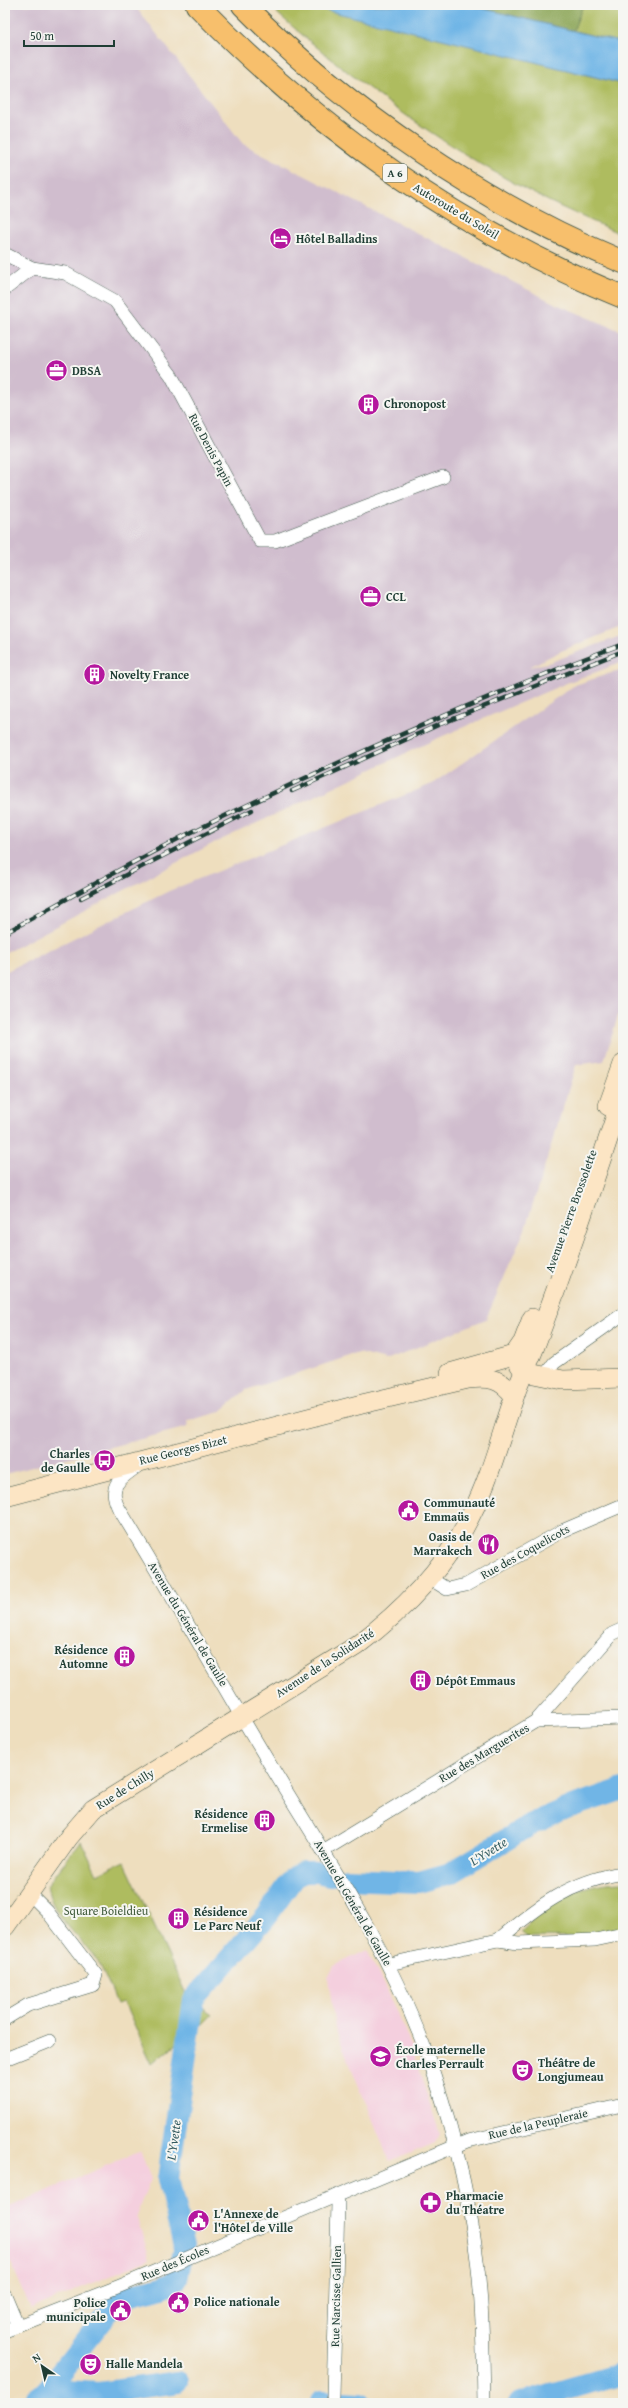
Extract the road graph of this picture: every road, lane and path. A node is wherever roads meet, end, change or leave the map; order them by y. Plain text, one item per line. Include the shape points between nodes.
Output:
1 (197, 5) edge
2 (243, 5) edge
3 (5, 254) edge
4 (623, 262) edge
5 (32, 268) junction
6 (5, 289) edge
7 (623, 297) edge
8 (443, 477) dead end
9 (623, 1064) edge
10 (623, 1094) edge
11 (623, 1314) edge
12 (514, 1355) junction
13 (524, 1372) junction
14 (544, 1377) junction
15 (623, 1378) edge
16 (514, 1396) junction
17 (362, 1404) junction
18 (147, 1460) junction
19 (5, 1497) edge
20 (623, 1505) edge
21 (429, 1578) junction
22 (623, 1630) edge
23 (242, 1716) junction
24 (623, 1718) edge
25 (536, 1721) junction
26 (323, 1851) junction
27 (623, 1873) edge
28 (30, 1894) junction
29 (11, 1910) edge
30 (5, 1927) edge
31 (623, 1934) edge
32 (498, 1940) junction
33 (389, 1964) junction
34 (5, 2019) edge
35 (50, 2041) dead end
36 (5, 2059) edge
37 (623, 2104) edge
38 (454, 2147) junction
39 (336, 2196) junction
40 (5, 2295) edge
41 (18, 2326) junction
42 (5, 2331) edge
43 (333, 2397) dead end
44 (484, 2403) edge

1 - 7 highway, Autoroute du Soleil / A 6 via 304,104 392,171 460,215 518,248
2 - 4 highway via 325,80 417,149 520,212
3 - 5 street, Rue Denis Papin
5 - 6 street
5 - 8 street, Rue Denis Papin via 65,273 115,301 171,375 260,541 275,541
9 - 12 main road, Avenue Pierre Brossolette via 523,1342
10 - 13 main road, Avenue Pierre Brossolette via 534,1350
11 - 14 street via 554,1363
12 - 13 main road
12 - 17 main road, Rue Georges Bizet via 463,1368
13 - 14 main road
13 - 16 main road, Avenue de la Solidarité
14 - 15 main road via 563,1380
16 - 17 main road, Rue Georges Bizet via 500,1380 485,1377
16 - 21 main road, Avenue de la Solidarité via 472,1514
17 - 18 main road, Rue Georges Bizet
18 - 19 main road, Rue Georges Bizet
18 - 23 street, Avenue du Général de Gaulle via 121,1478 115,1486 116,1502
20 - 21 street, Rue des Coquelicots via 562,1531 466,1585 448,1589
21 - 23 main road, Avenue de la Solidarité via 396,1614 356,1646
22 - 25 street, Rue des Marguerites via 612,1634
23 - 26 street, Avenue du Général de Gaulle
23 - 28 main road, Rue de Chilly via 93,1809 69,1837
24 - 25 street
25 - 26 street, Rue des Marguerites
26 - 33 street, Avenue du Général de Gaulle
27 - 32 street via 569,1889 540,1905
28 - 29 main road, Rue de Chilly
28 - 34 street via 47,1911 96,1975 93,1985 28,2005
29 - 30 main road, Rue de Chilly
31 - 32 street via 595,1940 526,1943
32 - 33 street
33 - 38 street, Avenue du Général de Gaulle via 425,2048
35 - 36 street
37 - 38 street, Rue de la Peupleraie via 521,2127
38 - 39 street, Rue des Écoles
38 - 44 street, Avenue du Général de Gaulle via 477,2256 482,2308
39 - 41 street, Rue des Écoles
39 - 43 street, Rue Narcisse Gallien via 338,2203
40 - 41 street
41 - 42 street, Rue des Écoles

